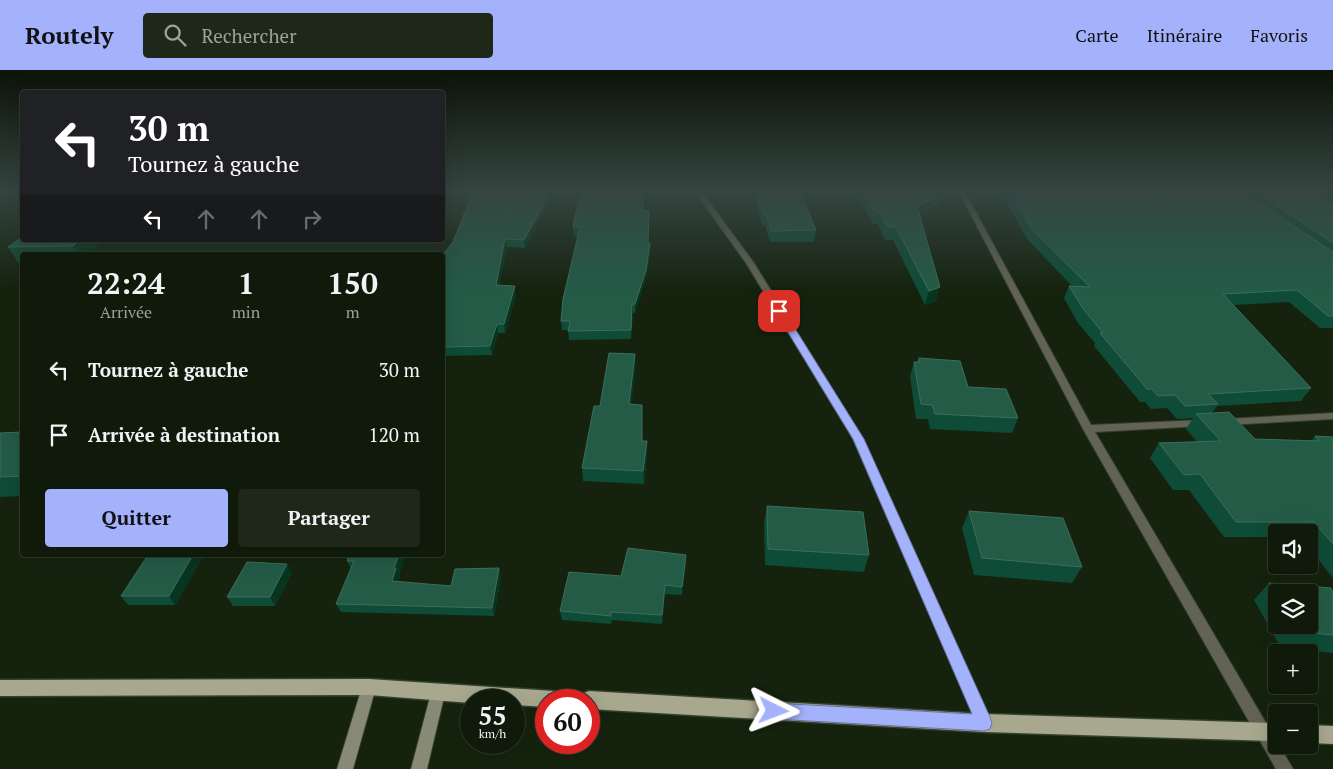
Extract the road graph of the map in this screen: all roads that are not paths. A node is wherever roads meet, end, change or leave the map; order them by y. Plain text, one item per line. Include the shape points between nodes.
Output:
1 (722, 225) edge
2 (979, 225) edge
3 (1333, 416) edge
4 (1088, 430) junction
5 (370, 687) junction
6 (0, 688) edge
7 (438, 693) junction
8 (535, 698) edge
9 (600, 701) edge
10 (984, 723) junction
11 (1268, 730) edge
12 (1268, 732) edge
13 (1318, 735) edge
14 (1333, 736) edge
15 (1279, 754) edge
16 (345, 769) edge
17 (420, 769) edge
18 (1285, 769) edge

1 - 10 street via 750,263 858,439
2 - 4 street
3 - 4 street
4 - 11 street
5 - 6 main road
5 - 7 main road
5 - 16 street
7 - 8 main road
7 - 17 street
9 - 10 main road
10 - 12 main road
13 - 14 main road
15 - 18 street

